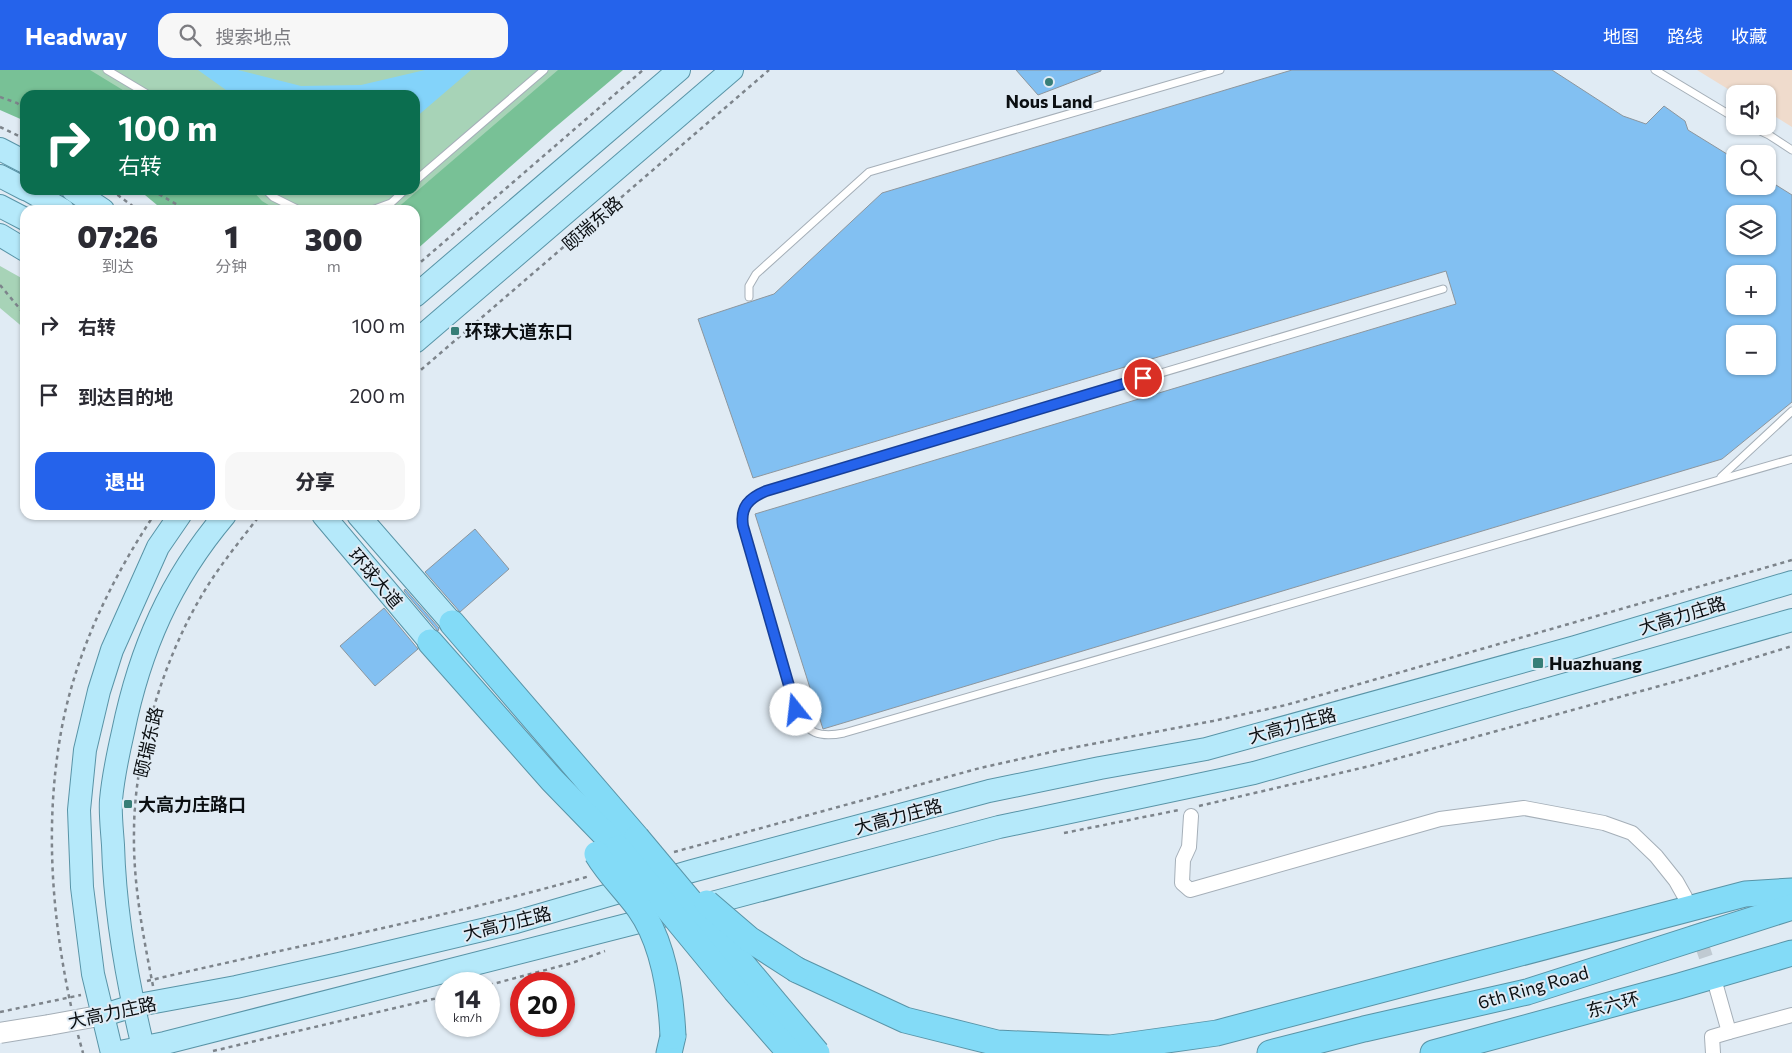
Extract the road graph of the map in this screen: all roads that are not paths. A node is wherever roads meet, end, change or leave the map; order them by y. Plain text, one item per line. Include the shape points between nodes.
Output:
1 (107, 70) edge
2 (544, 70) edge
3 (679, 70) edge
4 (732, 70) edge
5 (1220, 70) edge
6 (1655, 70) edge
7 (141, 90) edge
8 (1726, 113) edge
9 (1769, 135) edge
10 (0, 149) edge
11 (1792, 150) edge
12 (20, 159) edge
13 (0, 176) edge
14 (420, 177) edge
15 (20, 186) edge
16 (37, 195) edge
17 (80, 195) edge
18 (271, 195) edge
19 (400, 195) edge
20 (54, 205) edge
21 (96, 205) edge
22 (289, 205) edge
23 (386, 205) edge
24 (0, 206) edge
25 (20, 216) edge
26 (0, 235) edge
27 (20, 247) edge
28 (1443, 289) dead end
29 (420, 292) edge
30 (749, 297) dead end
31 (420, 338) edge
32 (1792, 411) edge
33 (1792, 459) edge
34 (1719, 480) junction
35 (177, 520) edge
36 (221, 520) edge
37 (327, 520) edge
38 (362, 520) edge
39 (1792, 582) edge
40 (1792, 620) edge
41 (452, 623) joint
42 (430, 642) joint
43 (1191, 816) dead end
44 (611, 854) junction
45 (1792, 891) edge
46 (1685, 896) tunnel mouth
47 (1792, 907) edge
48 (1792, 953) edge
49 (1679, 986) junction
50 (1716, 986) tunnel mouth
51 (131, 996) junction
52 (104, 1015) junction
53 (1792, 1015) edge
54 (1729, 1032) junction
55 (0, 1033) edge
56 (671, 1044) edge
57 (144, 1047) junction
58 (114, 1053) edge
59 (790, 1053) edge
60 (817, 1053) edge
61 (1270, 1053) edge
62 (1433, 1053) edge
63 (1477, 1053) edge
64 (1713, 1053) edge

1 - 7 lane
2 - 14 lane
3 - 29 main road
4 - 31 main road, 颐瑞东路
5 - 30 lane via 869,172 756,274 749,286
6 - 8 lane
9 - 11 lane
10 - 12 main road
13 - 15 main road
16 - 20 main road
17 - 21 main road
18 - 22 lane
19 - 23 lane
24 - 25 main road
26 - 27 main road
28 - 34 lane via 751,498 742,512 743,526 796,710 803,724 821,735 844,733
32 - 34 lane
33 - 34 lane
35 - 52 main road via 158,547 112,650 85,750 79,810 82,887 91,961
36 - 51 main road, 颐瑞东路 via 184,569 168,597 140,664 117,758 111,801 114,884
37 - 42 main road, 环球大道
38 - 41 main road, 环球大道
39 - 51 main road, 大高力庄路 via 1575,647 1206,749 989,791 516,922 157,1002
40 - 57 main road, 大高力庄路 via 1254,773 999,827 564,942
41 - 44 highway
42 - 44 highway via 552,780
43 - 46 street via 1182,883 1190,890 1440,819 1524,808 1604,823 1632,833 1656,856
44 - 45 highway, bridge via 722,916 749,939 797,970 905,1020 997,1043 1110,1048 1217,1033 1745,894
44 - 56 highway, bridge via 604,867 640,909 656,941 671,1000
44 - 59 highway, bridge
44 - 60 highway, bridge
47 - 61 highway, 6th Ring Road via 1527,992
48 - 49 highway, 东六环
49 - 62 highway, 东六环
49 - 63 highway
50 - 54 street
51 - 52 main road, 大高力庄路
51 - 57 main road, 颐瑞东路
52 - 55 main road, 大高力庄路, bridge
52 - 58 main road
53 - 54 street
54 - 64 street via 1712,1037
57 - 58 main road, 大高力庄路

